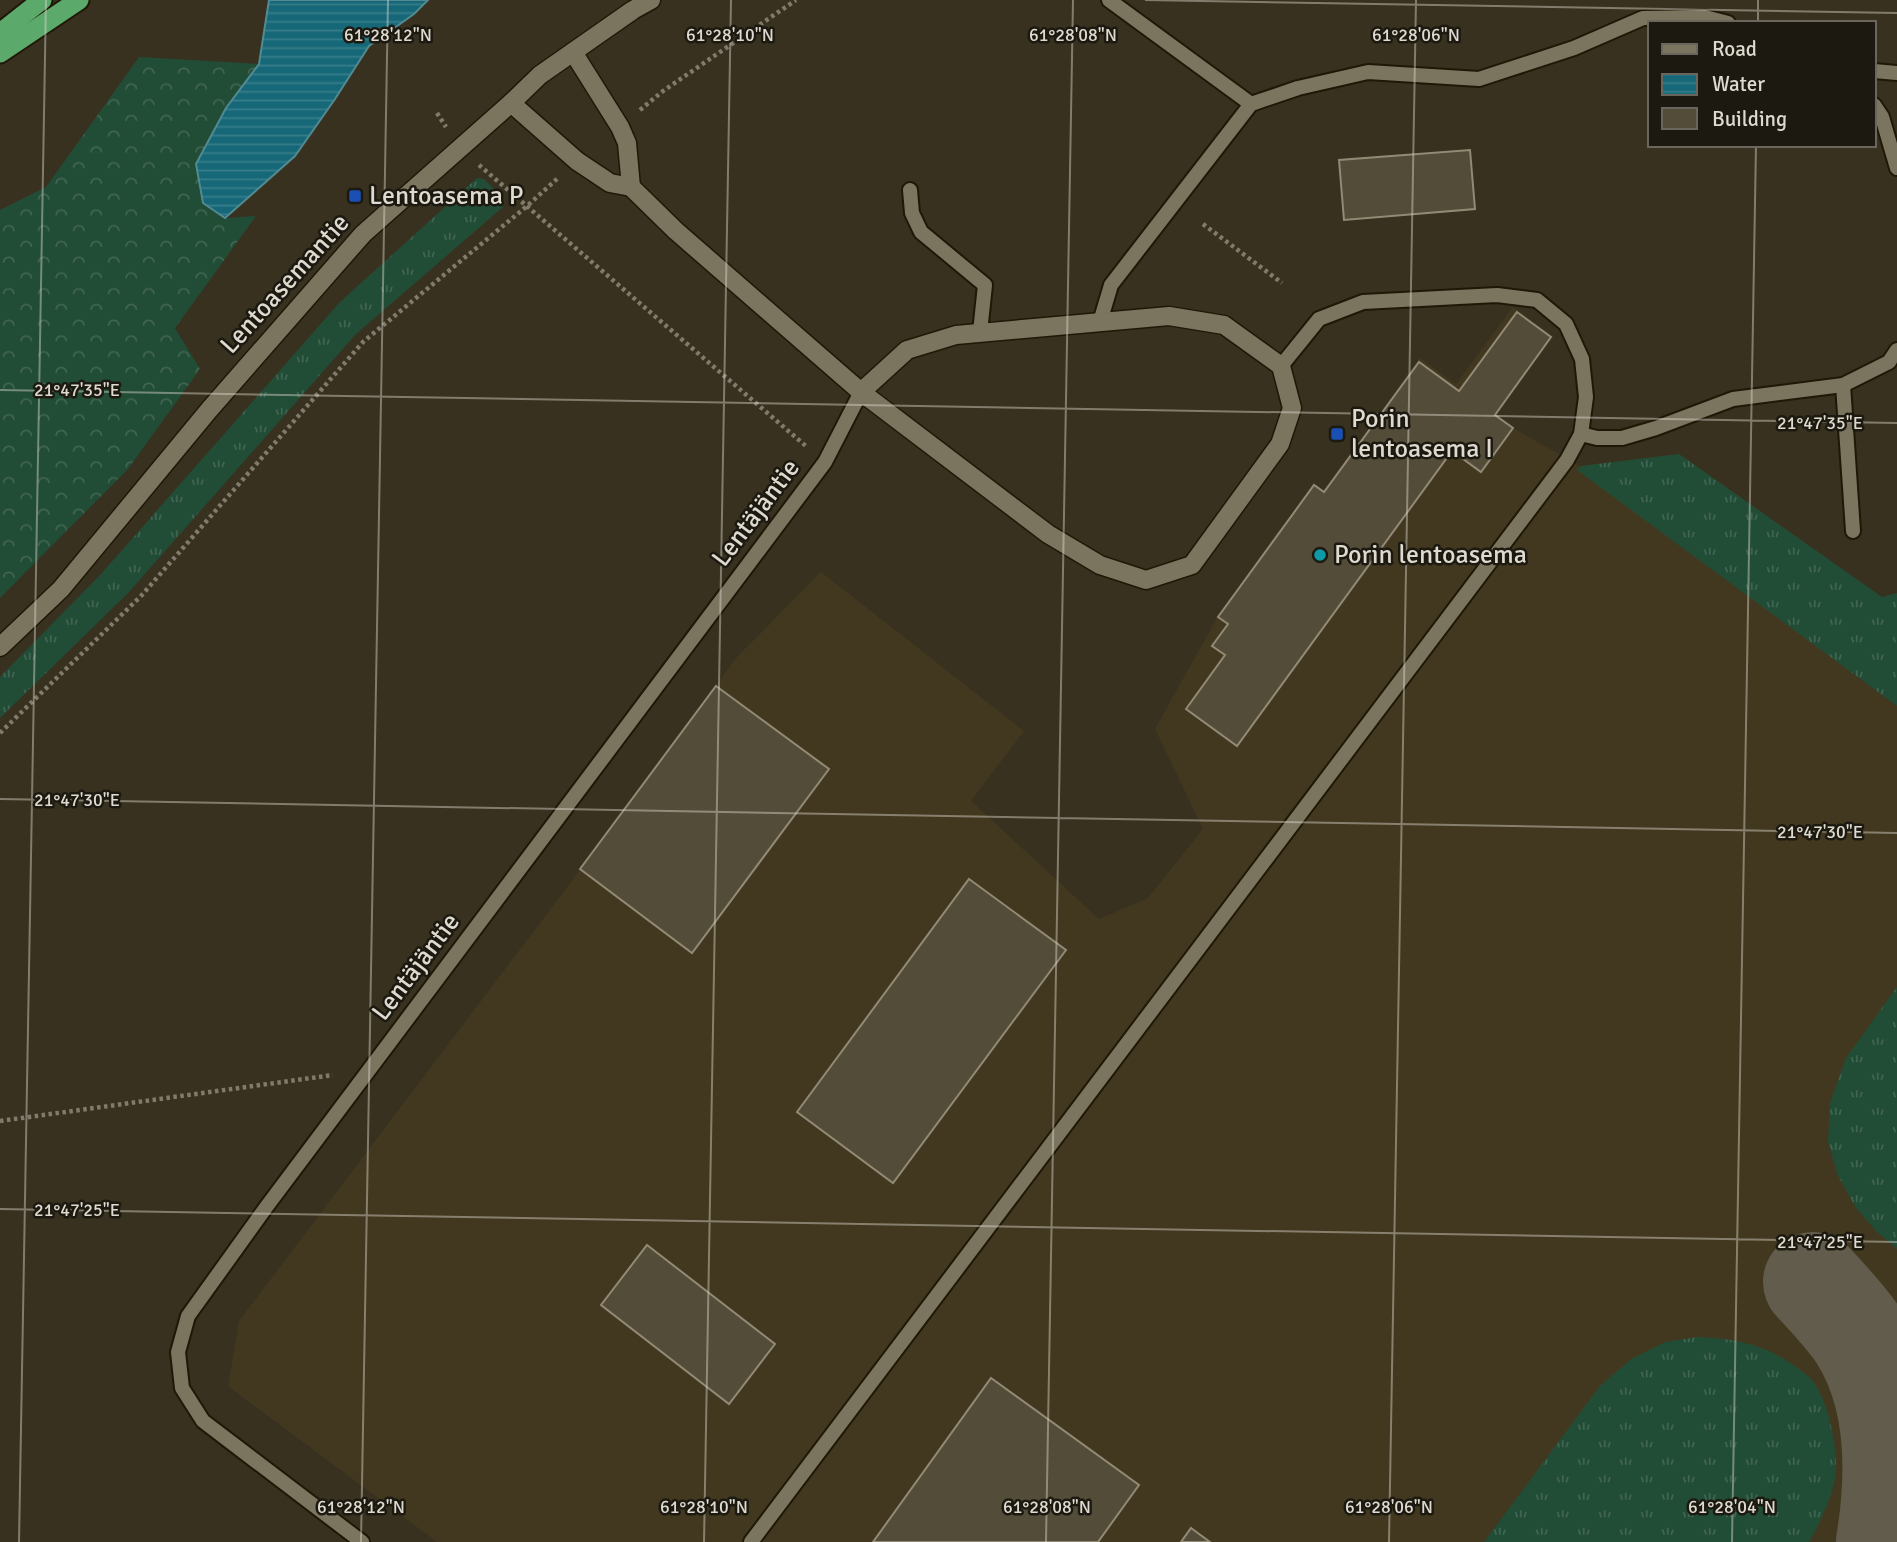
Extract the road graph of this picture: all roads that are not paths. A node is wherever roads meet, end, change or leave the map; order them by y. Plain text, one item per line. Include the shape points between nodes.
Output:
1 (42, 0) edge
2 (79, 0) edge
3 (651, 0) edge
4 (1109, 0) edge
5 (1720, 21) edge
6 (0, 33) edge
7 (573, 52) junction
8 (0, 53) edge
9 (1876, 71) edge
10 (1897, 73) edge
11 (511, 103) junction
12 (1251, 104) junction
13 (1876, 108) edge
14 (1897, 168) edge
15 (631, 187) junction
16 (910, 190) dead end
17 (1100, 322) junction
18 (980, 332) junction
19 (1897, 350) edge
20 (1281, 366) junction
21 (1843, 385) junction
22 (861, 392) junction
23 (1581, 434) junction
24 (1853, 531) dead end
25 (0, 647) edge
26 (362, 1542) edge
27 (751, 1542) edge

1 - 6 highway
2 - 8 highway
3 - 7 street, Lentoasemantie
4 - 12 lane
5 - 12 lane via 1643,18 1574,48 1479,79 1368,72
7 - 11 street, Lentoasemantie
7 - 15 street via 627,143
9 - 10 lane
11 - 15 street via 577,161 610,183
11 - 25 street, Lentoasemantie via 363,234 61,589
12 - 17 lane via 1111,285
13 - 14 lane
15 - 22 street
16 - 18 lane via 912,214 920,232 985,285
17 - 18 street
17 - 20 street via 1169,316 1224,325
18 - 22 street via 907,350
19 - 21 lane via 1889,362
20 - 22 street via 1292,408 1280,444 1192,565 1146,580 1100,565 1048,534
20 - 23 lane via 1319,319 1363,302 1497,295 1537,300 1566,324 1582,359 1586,397
21 - 23 lane via 1733,400 1622,438
21 - 24 lane
22 - 26 lane, Lentäjäntie via 825,462 188,1316 178,1352 182,1388 203,1421
23 - 27 lane via 1542,494

